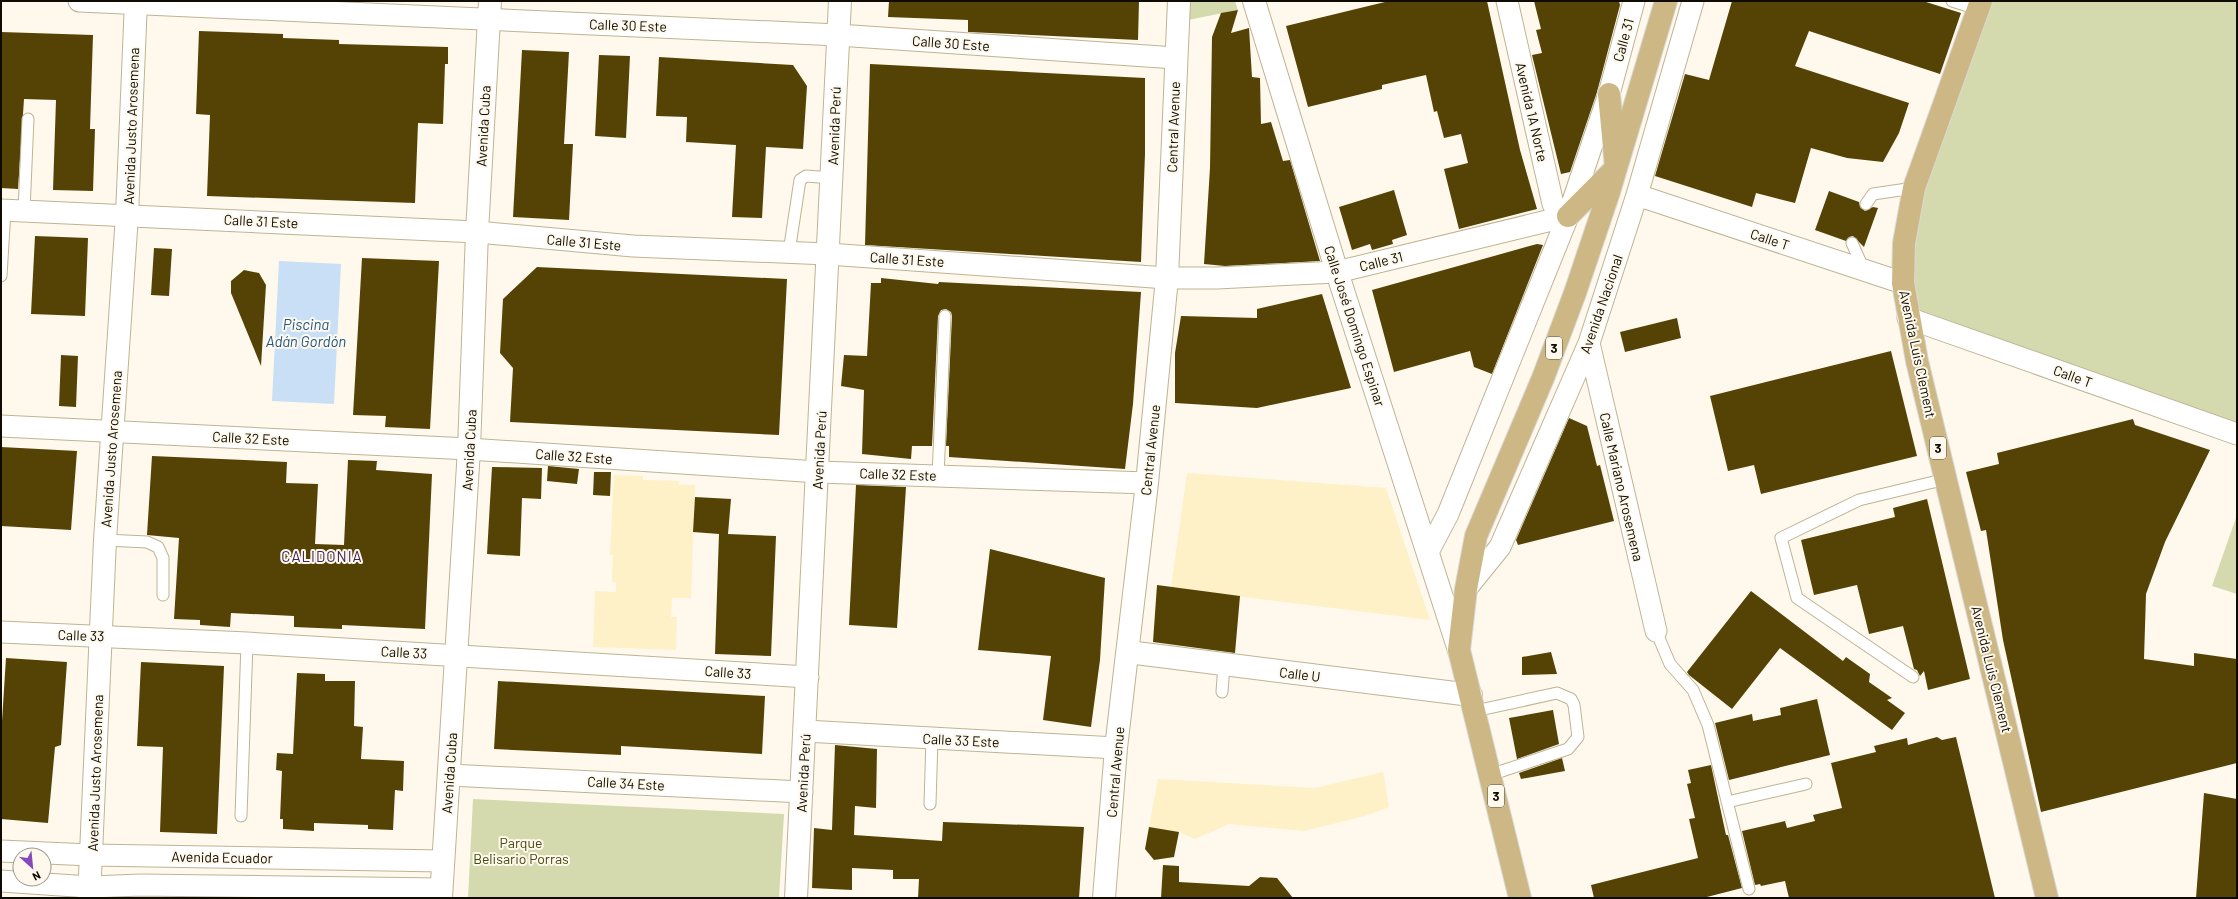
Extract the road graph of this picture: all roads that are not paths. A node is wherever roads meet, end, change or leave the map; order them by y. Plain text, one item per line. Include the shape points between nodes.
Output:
1 (78, 1) edge
2 (840, 1) edge
3 (1179, 1) edge
4 (1254, 1) edge
5 (1507, 1) edge
6 (1634, 1) edge
7 (1666, 1) edge
8 (1693, 1) edge
9 (1952, 1) edge
10 (136, 2) edge
11 (1979, 5) edge
12 (490, 10) edge
13 (838, 35) junction
14 (1176, 58) junction
15 (1609, 94) junction
16 (28, 119) dead end
17 (1616, 168) junction
18 (832, 178) junction
19 (1914, 188) junction
20 (1637, 195) junction
21 (1866, 204) dead end
22 (10, 210) edge
23 (127, 214) junction
24 (1568, 216) junction
25 (477, 232) junction
26 (1852, 243) dead end
27 (789, 252) junction
28 (828, 254) junction
29 (1864, 270) junction
30 (1337, 272) junction
31 (1, 276) edge
32 (1166, 278) junction
33 (1903, 283) junction
34 (945, 316) dead end
35 (1908, 318) junction
36 (1589, 343) junction
37 (1, 426) edge
38 (111, 432) junction
39 (2237, 434) edge
40 (469, 449) junction
41 (818, 472) junction
42 (938, 476) junction
43 (1946, 479) junction
44 (1147, 483) junction
45 (106, 540) junction
46 (1428, 552) junction
47 (1466, 589) junction
48 (163, 595) dead end
49 (1656, 631) joint
50 (1, 632) edge
51 (101, 636) junction
52 (247, 643) junction
53 (1459, 650) junction
54 (1128, 652) junction
55 (457, 656) junction
56 (1224, 664) junction
57 (808, 677) junction
58 (1913, 677) dead end
59 (1222, 692) dead end
60 (1473, 703) junction
61 (805, 731) junction
62 (932, 738) junction
63 (1116, 748) junction
64 (449, 774) junction
65 (1490, 775) junction
66 (1806, 784) dead end
67 (802, 792) junction
68 (1727, 802) junction
69 (930, 804) dead end
70 (241, 816) dead end
71 (1, 851) edge
72 (92, 855) junction
73 (443, 861) junction
74 (1, 881) edge
75 (1749, 889) dead end
76 (89, 893) edge
77 (441, 894) edge
78 (796, 898) edge
79 (1104, 898) edge
80 (1520, 898) edge
81 (2046, 898) edge

1 - 10 street, Calle 30 Este
2 - 13 street, Avenida Perú
3 - 14 street, Central Avenue
4 - 30 street, Calle José Domingo Espinar
5 - 24 street, Avenida 1A Norte via 1553,204
6 - 15 street, Calle 31
7 - 17 main road, Avenida Nacional / 3
8 - 20 street, Avenida Nacional
9 - 11 lane
10 - 12 street, Calle 30 Este
10 - 23 street, Avenida Justo Arosemena
11 - 19 main road, Avenida Luis Clement / 3
12 - 13 street, Calle 30 Este
12 - 25 street, Avenida Cuba
13 - 14 street, Calle 30 Este
13 - 18 street, Avenida Perú
14 - 32 street, Central Avenue
15 - 17 main road
15 - 24 street, Calle 31
16 - 22 lane
17 - 24 main road
17 - 47 main road, Avenida Nacional / 3 via 1575,293 1543,378 1476,536
18 - 27 lane via 806,176 800,180
18 - 28 street, Avenida Perú
19 - 21 lane via 1874,194
19 - 33 main road, Avenida Luis Clement / 3 via 1904,243
20 - 29 street, Calle T
20 - 36 street, Avenida Nacional
22 - 23 street, Calle 31 Este
22 - 31 lane
23 - 25 street, Calle 31 Este
23 - 38 street, Avenida Justo Arosemena
24 - 30 street, Calle 31
24 - 46 street, Calle 31 via 1448,514
25 - 27 street, Calle 31 Este via 633,246
25 - 40 street, Avenida Cuba
26 - 29 lane
27 - 28 street, Calle 31 Este
28 - 32 street, Calle 31 Este
28 - 41 street, Avenida Perú
29 - 33 street, Calle T
30 - 32 street, Calle 31
30 - 46 street, Calle José Domingo Espinar
32 - 44 street, Central Avenue
33 - 35 main road, Avenida Luis Clement / 3
34 - 42 lane
35 - 39 street, Calle T
35 - 43 main road, Avenida Luis Clement / 3
36 - 47 street, Avenida Nacional via 1500,546
36 - 49 street, Calle Mariano Arosemena
37 - 38 street, Calle 32 Este
38 - 40 street, Calle 32 Este
38 - 45 street, Avenida Justo Arosemena
40 - 41 street, Calle 32 Este
40 - 55 street, Avenida Cuba
41 - 42 street, Calle 32 Este
41 - 57 street, Avenida Perú
42 - 44 street, Calle 32 Este
43 - 58 lane via 1859,500 1781,538 1797,598
43 - 81 main road, Avenida Luis Clement / 3
44 - 54 street, Central Avenue
45 - 48 lane via 147,542 158,547 163,558
45 - 51 street, Avenida Justo Arosemena
46 - 53 street, Calle José Domingo Espinar
47 - 53 main road, Avenida Nacional / 3
49 - 68 lane via 1670,664 1693,690 1708,725
50 - 51 street, Calle 33
51 - 52 street, Calle 33
51 - 72 street, Avenida Justo Arosemena
52 - 55 street, Calle 33
52 - 70 lane
53 - 60 main road, Avenida Nacional / 3
54 - 56 street, Calle U
54 - 63 street, Central Avenue
55 - 57 street, Calle 33
55 - 64 street, Avenida Cuba
56 - 59 lane
56 - 60 street, Calle U
57 - 61 street, Avenida Perú
60 - 65 main road, 3
60 - 65 lane via 1557,693 1571,700 1574,706 1578,737 1568,749
61 - 62 street, Calle 33 Este
61 - 67 street, Avenida Perú
62 - 63 street, Calle 33 Este
62 - 69 lane
63 - 79 street, Central Avenue
64 - 67 street, Calle 34 Este
64 - 73 street, Avenida Cuba
65 - 80 main road, 3
66 - 68 lane
67 - 78 street, Avenida Perú
68 - 75 lane
71 - 72 street, Avenida Ecuador
72 - 73 street, Avenida Ecuador
72 - 76 street, Avenida Justo Arosemena
73 - 77 street, Avenida Cuba
74 - 76 street, Avenida Ecuador
76 - 77 street, Avenida Ecuador via 141,885

